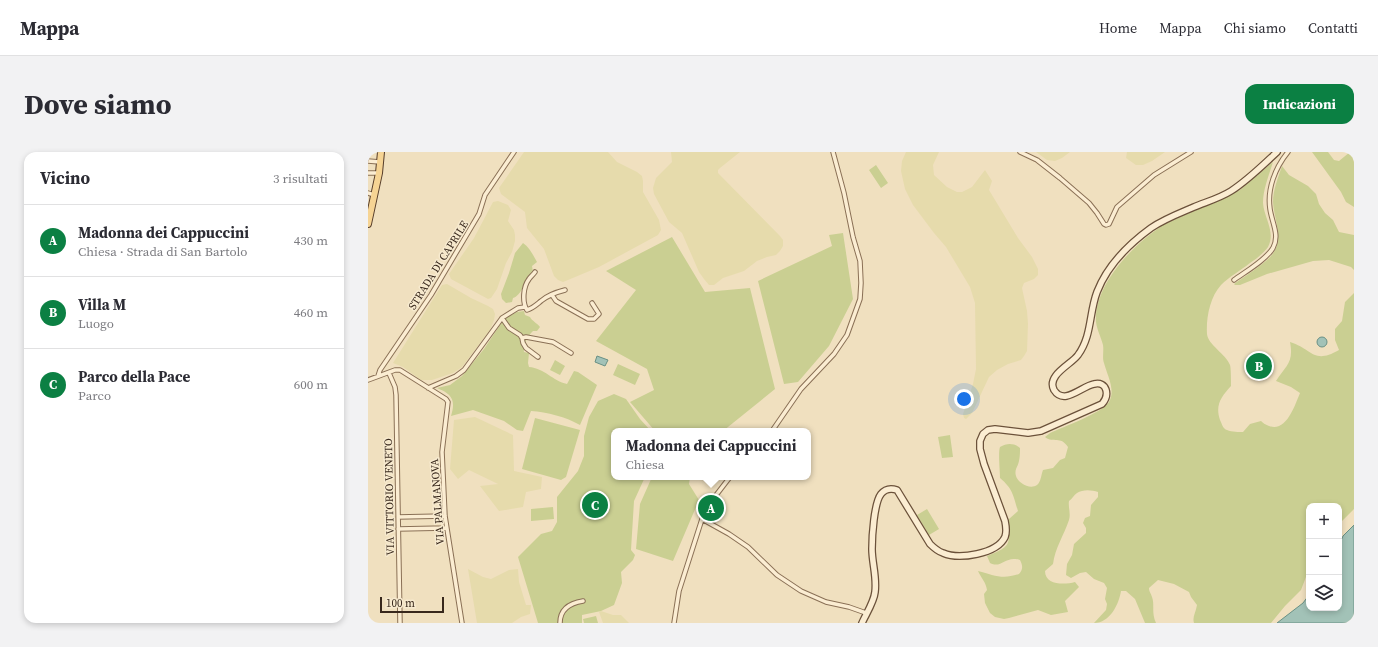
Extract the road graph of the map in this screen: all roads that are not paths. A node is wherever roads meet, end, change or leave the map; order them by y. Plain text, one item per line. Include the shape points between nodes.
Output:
1 (381, 152) edge
2 (514, 152) edge
3 (833, 152) edge
4 (1020, 152) edge
5 (1191, 152) edge
6 (1277, 152) edge
7 (1288, 152) edge
8 (368, 161) edge
9 (380, 162) junction
10 (368, 173) edge
11 (379, 173) junction
12 (371, 194) edge
13 (368, 224) edge
14 (535, 272) dead end
15 (1234, 280) dead end
16 (565, 290) dead end
17 (552, 295) junction
18 (592, 303) dead end
19 (525, 307) junction
20 (502, 318) junction
21 (522, 338) junction
22 (571, 353) dead end
23 (538, 357) dead end
24 (389, 373) junction
25 (378, 376) junction
26 (368, 380) edge
27 (428, 388) junction
28 (774, 428) edge
29 (728, 480) edge
30 (445, 516) junction
31 (398, 517) junction
32 (702, 519) junction
33 (446, 528) junction
34 (398, 529) junction
35 (582, 601) dead end
36 (866, 613) junction
37 (400, 623) edge
38 (462, 623) edge
39 (560, 623) edge
40 (674, 623) edge
41 (862, 623) edge

1 - 9 main road
2 - 25 street, STRADA DI CAPRILE via 485,195 479,214 431,295
3 - 28 street via 860,261 860,299 847,335 834,354 801,388
4 - 5 street via 1037,160 1060,178 1089,203 1106,225 1109,224 1117,207 1149,180
6 - 36 street via 1248,179 1229,192 1151,227 1128,248 1104,277 1093,304 1085,345 1077,357 1057,374 1053,387 1056,393 1065,396 1095,383 1101,384 1107,393 1102,404 1041,431 1028,433 995,429 983,434 980,449 1005,521 1005,537 998,545 990,550 967,556 944,554 930,544 897,490 885,490 880,495 873,525 875,594
7 - 15 street via 1273,178 1269,196 1276,238 1273,248
8 - 9 street
9 - 11 main road
10 - 11 street
11 - 12 main road
12 - 13 main road
14 - 19 street via 525,289
16 - 17 street
17 - 18 street via 556,301 588,319 594,319 599,314
17 - 19 street via 530,309 527,310
19 - 20 street via 518,308
20 - 21 street via 509,328
20 - 27 street via 464,370
21 - 22 street via 553,342
21 - 23 street via 526,348
24 - 25 street
24 - 27 street via 400,370
24 - 31 street, VIA VITTORIO VENETO via 396,395
25 - 26 street
27 - 30 street, VIA PALMANOVA via 448,402 442,452
29 - 32 street via 710,503
30 - 31 street
30 - 33 street, VIA PALMANOVA
31 - 34 street, VIA VITTORIO VENETO
32 - 36 street via 753,551 777,575 801,591 826,602
32 - 40 street via 679,591
33 - 34 street
33 - 38 street, VIA PALMANOVA
34 - 37 street, VIA VITTORIO VENETO
35 - 39 street via 565,608 561,613
36 - 41 street

